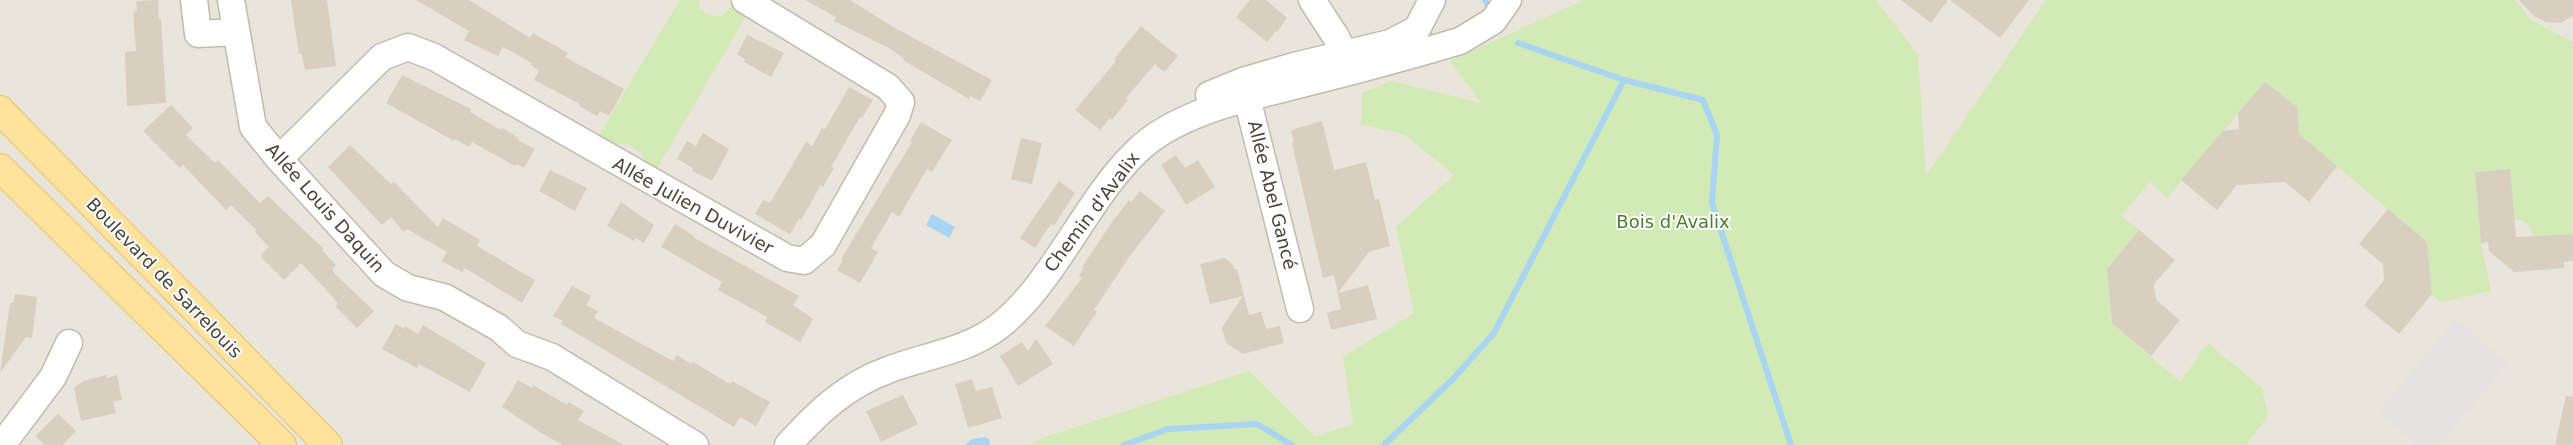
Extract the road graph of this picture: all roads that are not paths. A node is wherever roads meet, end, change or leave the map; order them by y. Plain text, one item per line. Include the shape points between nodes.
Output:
1 (194, 0) edge
2 (231, 0) edge
3 (1312, 0) edge
4 (1432, 0) edge
5 (1508, 0) edge
6 (747, 1) edge
7 (236, 32) junction
8 (1348, 63) junction
9 (1246, 90) junction
10 (0, 110) edge
11 (279, 160) junction
12 (0, 168) edge
13 (1300, 309) dead end
14 (69, 343) dead end
15 (2, 445) edge
16 (282, 445) edge
17 (328, 445) edge
18 (695, 445) edge
19 (770, 445) edge
20 (788, 445) edge

1 - 7 street via 198,34
2 - 7 street, Allée Louis Daquin
3 - 8 street
4 - 8 street, Chemin d'Avalix via 1417,29
5 - 8 street, Chemin d'Avalix via 1493,21 1460,41
6 - 11 street, Allée Julien Duvivier via 888,87 901,102 897,115 823,245 804,261 787,258 434,57 408,47 382,57
7 - 11 street, Allée Louis Daquin via 253,127
8 - 9 street, Chemin d'Avalix
9 - 13 street, Allée Abel Gancé
9 - 19 street, Chemin d'Avalix via 1188,104 1131,136 1110,158 1015,294 990,317 963,331 861,365 809,400
9 - 20 street, Chemin d'Avalix via 1156,135 1138,149 1112,178 1036,287 1012,316 996,329 969,344 861,381 818,412
10 - 17 main road, Boulevard de Sarrelouis
11 - 18 street, Allée Louis Daquin via 384,274 408,288 444,297 499,328 517,344 552,357
12 - 16 main road, Boulevard de Sarrelouis
14 - 15 street via 53,377

